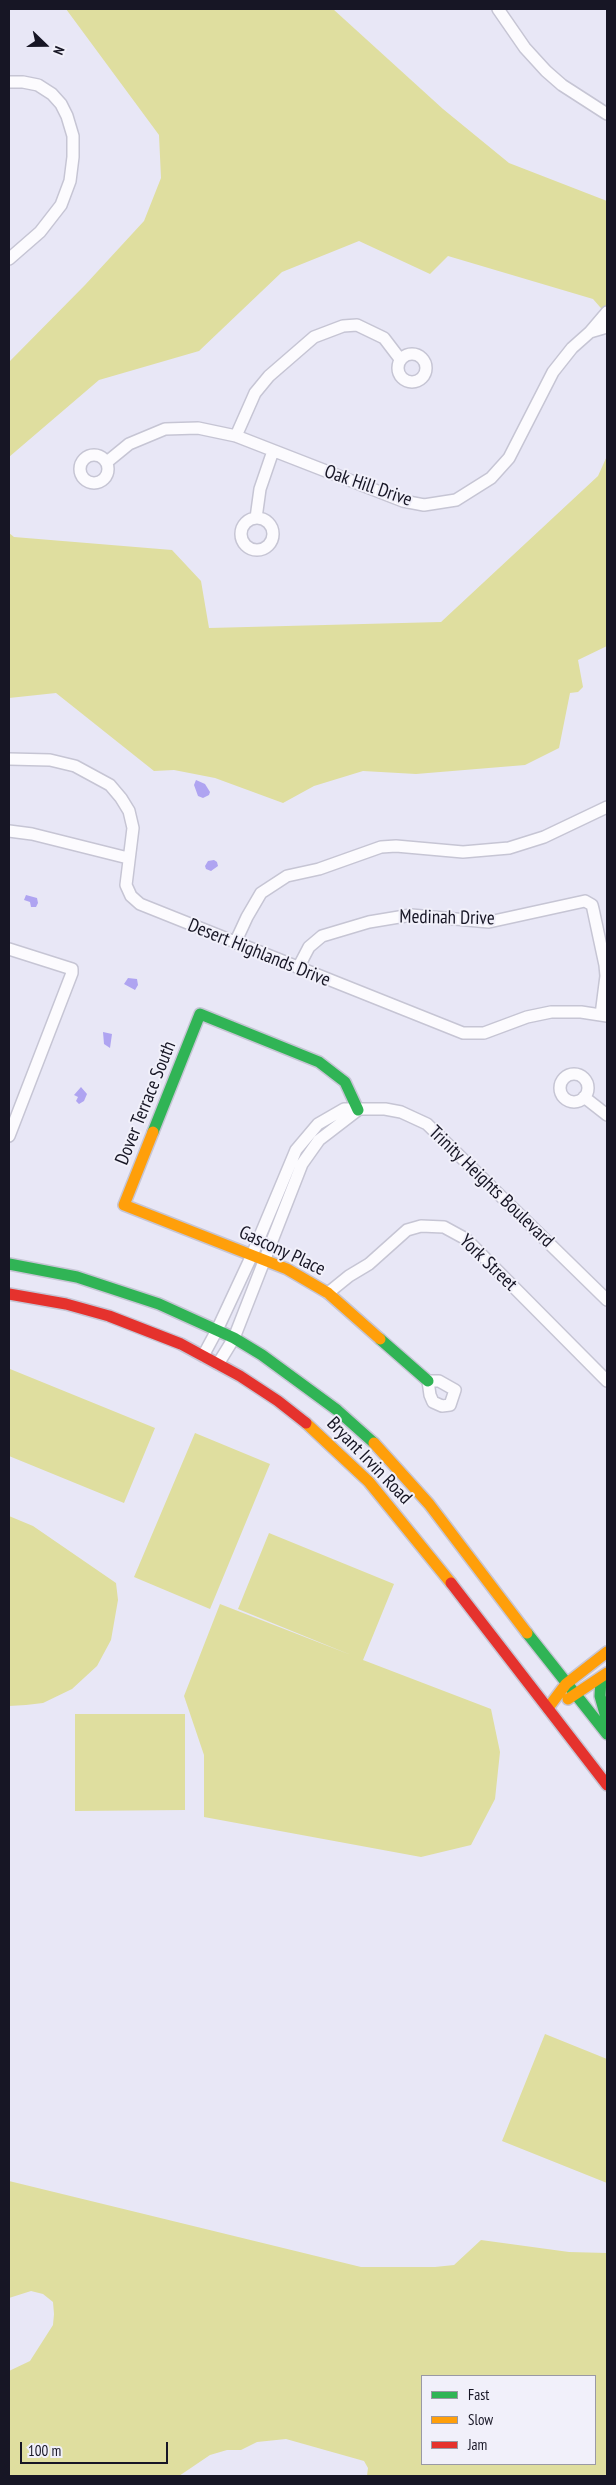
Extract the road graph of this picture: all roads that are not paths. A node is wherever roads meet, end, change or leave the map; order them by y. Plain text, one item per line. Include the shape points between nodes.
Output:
1 (498, 9) edge
2 (9, 82) edge
3 (607, 114) edge
4 (9, 259) edge
5 (607, 312) edge
6 (607, 327) edge
7 (590, 332) junction
8 (400, 359) dead end
9 (236, 436) junction
10 (273, 452) junction
11 (106, 462) dead end
12 (256, 518) dead end
13 (9, 759) edge
14 (607, 807) edge
15 (9, 831) edge
16 (128, 858) junction
17 (235, 943) junction
18 (9, 949) edge
19 (298, 968) junction
20 (604, 1016) edge
21 (584, 1097) dead end
22 (358, 1110) junction
23 (607, 1115) edge
24 (9, 1136) edge
25 (124, 1205) joint
26 (252, 1255) junction
27 (264, 1260) junction
28 (9, 1264) edge
29 (328, 1293) junction
30 (9, 1294) edge
31 (607, 1300) edge
32 (217, 1330) junction
33 (234, 1338) junction
34 (203, 1356) junction
35 (218, 1364) junction
36 (428, 1381) dead end
37 (607, 1381) edge
38 (607, 1652) edge
39 (604, 1675) edge
40 (566, 1684) junction
41 (576, 1696) junction
42 (548, 1708) junction
43 (607, 1721) edge
44 (607, 1734) edge
45 (607, 1785) edge

1 - 3 street via 525,48 546,71
2 - 4 street via 38,85 61,104 73,136 74,157 61,205 40,232
5 - 7 street, Oak Hill Drive
6 - 7 street, Oak Hill Drive
7 - 10 street, Oak Hill Drive via 572,348 554,372 509,458 490,478 456,500 424,505 403,501
8 - 9 street via 384,338 357,325 343,326 314,337 269,376 255,393
9 - 10 street, Oak Hill Drive
9 - 11 street, Oak Hill Drive via 198,428 165,429 129,444
10 - 12 street via 260,489
13 - 16 street, Desert Highlands Drive via 50,760 75,766 110,785 129,812 133,828
14 - 17 street via 544,837 509,848 463,852 381,847 319,869 287,876 261,893
15 - 16 street
16 - 17 street, Desert Highlands Drive via 126,885 140,904
17 - 19 street, Desert Highlands Drive
18 - 24 street via 72,969
19 - 20 street, Desert Highlands Drive via 463,1033 484,1033 551,1012
19 - 20 street, Medinah Drive via 309,947 322,936 369,922 411,915 489,922 585,901 594,909 606,964
21 - 23 street
22 - 25 main road, Dover Terrace South via 345,1082 319,1062 200,1014
22 - 26 street, Trinity Heights Boulevard via 344,1110 318,1124 296,1150
22 - 27 street via 319,1140 302,1164
22 - 31 street, Trinity Heights Boulevard via 401,1112 427,1124
25 - 26 main road, Gascony Place
26 - 27 main road, Gascony Place
26 - 32 street, Trinity Heights Boulevard
27 - 29 main road, Gascony Place via 287,1269
27 - 33 street
28 - 32 main road, Bryant Irvin Road via 77,1277 159,1304
29 - 36 main road, Gascony Place
29 - 37 street, York Street via 369,1264 407,1230 420,1226 444,1227 466,1239
30 - 34 main road, Bryant Irvin Road via 66,1304 108,1316
32 - 33 main road, Bryant Irvin Road
32 - 34 street, Trinity Heights Boulevard
33 - 35 street
33 - 40 main road, Bryant Irvin Road via 310,1389 369,1438 429,1504
34 - 35 main road, Bryant Irvin Road
35 - 42 main road, Bryant Irvin Road via 292,1412 370,1482
38 - 40 main road
39 - 41 main road
39 - 43 main road via 600,1693
40 - 41 main road, Bryant Irvin Road
40 - 42 main road
41 - 42 main road
41 - 44 main road, Bryant Irvin Road
42 - 45 main road, Bryant Irvin Road

